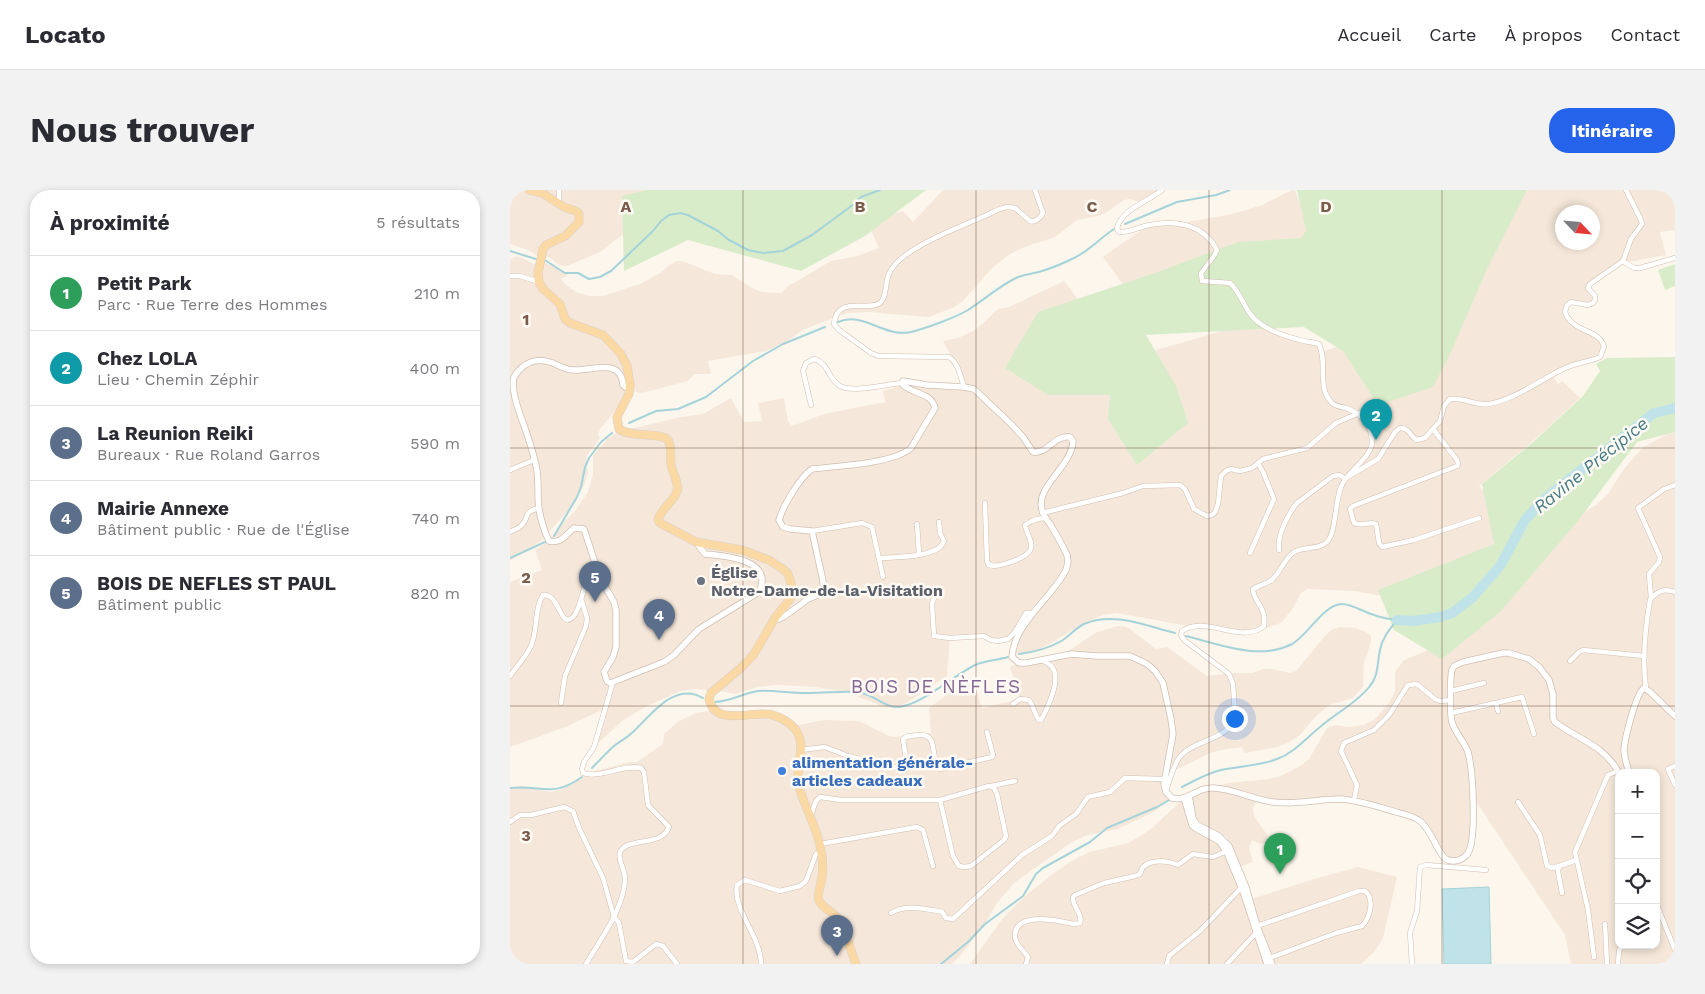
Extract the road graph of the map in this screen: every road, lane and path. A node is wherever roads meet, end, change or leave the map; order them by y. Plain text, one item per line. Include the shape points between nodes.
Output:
1 (529, 190) edge
2 (559, 190) edge
3 (1035, 190) edge
4 (1162, 190) edge
5 (1626, 190) edge
6 (558, 203) junction
7 (1675, 258) edge
8 (1623, 261) junction
9 (510, 276) edge
10 (539, 282) junction
11 (510, 383) edge
12 (902, 383) junction
13 (964, 387) junction
14 (630, 390) junction
15 (512, 403) edge
16 (811, 405) dead end
17 (1359, 413) junction
18 (1433, 429) junction
19 (534, 460) junction
20 (1258, 463) junction
21 (510, 470) edge
22 (1345, 479) junction
23 (1675, 485) edge
24 (985, 503) dead end
25 (539, 508) junction
26 (1044, 515) junction
27 (1479, 518) dead end
28 (939, 522) dead end
29 (917, 524) dead end
30 (510, 532) edge
31 (812, 532) junction
32 (696, 542) junction
33 (1279, 550) dead end
34 (1250, 553) dead end
35 (920, 554) junction
36 (880, 558) junction
37 (599, 574) junction
38 (883, 577) dead end
39 (1675, 592) edge
40 (935, 595) dead end
41 (581, 598) junction
42 (1651, 598) junction
43 (1033, 614) junction
44 (775, 618) junction
45 (1644, 656) junction
46 (1042, 660) junction
47 (1570, 662) dead end
48 (510, 676) edge
49 (613, 682) junction
50 (1484, 683) dead end
51 (1646, 689) junction
52 (1451, 691) junction
53 (1452, 700) junction
54 (561, 703) dead end
55 (1496, 703) junction
56 (1012, 704) dead end
57 (1498, 711) dead end
58 (1451, 713) junction
59 (1675, 716) edge
60 (987, 732) dead end
61 (1534, 734) dead end
62 (801, 750) junction
63 (1675, 766) edge
64 (1617, 769) edge
65 (1629, 769) edge
66 (1615, 773) edge
67 (1164, 780) junction
68 (1015, 781) dead end
69 (1675, 785) edge
70 (989, 786) junction
71 (1166, 792) junction
72 (1186, 797) junction
73 (940, 800) junction
74 (1354, 800) junction
75 (1518, 802) dead end
76 (811, 815) junction
77 (510, 822) edge
78 (821, 848) junction
79 (1228, 850) junction
80 (1577, 860) junction
81 (932, 866) dead end
82 (1559, 867) junction
83 (1486, 870) dead end
84 (1244, 888) junction
85 (1562, 893) dead end
86 (1656, 904) edge
87 (891, 913) dead end
88 (614, 917) junction
89 (1605, 924) dead end
90 (1256, 929) junction
91 (1620, 949) edge
92 (1675, 950) edge
93 (1594, 957) dead end
94 (1270, 962) edge
95 (586, 964) edge
96 (677, 964) edge
97 (761, 964) edge
98 (856, 964) edge
99 (1026, 964) edge
100 (1167, 964) edge
101 (1227, 964) edge
102 (1412, 964) edge
103 (1607, 964) edge
104 (1618, 964) edge

1 - 6 main road via 542,193
2 - 6 street
3 - 13 street via 1043,213 1039,219 1030,221 1009,206 970,222 918,247 898,261 887,277 882,302 857,305 836,314 834,324 839,330 871,353 889,357 949,357 954,360
4 - 17 street via 1122,219 1117,228 1119,232 1175,222 1204,234 1217,250 1201,273 1202,281 1230,282 1259,322 1300,340 1318,344 1322,350 1323,383 1329,399 1333,404
5 - 8 street via 1642,224 1631,239
6 - 10 main road via 576,211 580,218 565,236 543,249
7 - 8 street via 1640,268
8 - 18 street via 1590,284 1588,288 1595,296 1593,303 1571,302 1565,312 1572,323 1595,334 1603,343 1600,357 1565,368 1489,404 1450,398
9 - 10 street
10 - 14 main road via 560,304 565,319 603,335 621,354
11 - 14 street via 518,370 538,360 568,370 603,366 617,370 623,378 623,385
11 - 15 street
12 - 13 street
12 - 16 street via 868,388 839,386 823,363 814,359 806,363 803,372
12 - 31 street via 934,402 933,414 911,448 898,456 812,469 806,473 779,520 783,527
13 - 26 street via 974,389 993,405 1033,452 1043,451 1059,438 1070,437 1073,441 1065,464 1041,499
14 - 32 main road via 618,417 619,429 630,434 663,436 670,442 678,489 658,520
15 - 19 street via 527,434
17 - 20 street via 1336,423 1307,448
17 - 22 street via 1368,425 1372,442 1367,456
18 - 22 street via 1420,440 1405,428 1400,428 1378,459
18 - 27 street via 1458,464 1353,506 1350,509 1354,523 1376,524 1382,546 1414,540
19 - 21 street
19 - 25 street
20 - 26 street via 1240,471 1231,469 1221,476 1218,504 1212,515 1207,516 1194,509 1186,489 1180,484 1143,486
20 - 34 street via 1274,499
22 - 33 street via 1340,475 1333,476 1297,503 1279,540
22 - 71 street via 1328,541 1294,552 1269,582 1253,589 1266,619 1259,631 1250,633 1194,627 1182,631 1184,640 1229,674 1233,684 1235,717 1221,735 1186,751
23 - 42 street via 1638,508 1660,557 1649,574
24 - 26 street via 989,565 999,566 1030,552 1032,543 1026,525
25 - 30 street via 530,510 522,525
25 - 37 street via 549,542 562,540 574,528 584,529
26 - 43 street via 1068,562 1064,576
28 - 35 street via 944,541 942,545 932,553
29 - 35 street
31 - 36 street via 868,524 875,532
31 - 44 street via 824,590 785,616
32 - 44 main road via 752,553 783,569 793,590
32 - 49 street via 705,554 742,559 754,566 762,580 759,592 699,629 664,662
35 - 36 street
36 - 38 street
37 - 41 street via 588,579
37 - 49 street via 616,610 616,647 604,672 607,681
39 - 42 street via 1663,590
40 - 43 street via 932,604 934,636 1008,639 1026,613
41 - 48 street via 574,617 570,619 561,614 553,598 543,595 531,646
41 - 54 street via 586,626 565,676
42 - 45 street
43 - 46 street via 1015,644 1012,657 1019,663
44 - 62 main road via 754,654 711,693 709,699 720,714 766,713 782,719 798,734
45 - 47 street via 1583,650
45 - 51 street
46 - 56 street via 1055,673 1053,694 1041,720 1029,700 1020,699
46 - 67 street via 1071,654 1130,656 1147,664 1163,683 1173,734
49 - 88 street via 583,773 641,768 646,779 648,804 669,827 661,837 626,846 620,851 625,880
50 - 52 street
51 - 59 street
51 - 65 street via 1637,696 1624,750
52 - 53 street
52 - 64 street via 1452,670 1463,662 1508,653 1529,659 1540,667 1552,686 1555,722 1602,750
53 - 58 street
53 - 74 street via 1440,701 1417,684 1408,685 1389,715 1374,730 1344,743 1341,751 1357,785
55 - 57 street
55 - 58 street
55 - 61 street via 1522,697
58 - 74 street via 1452,722 1468,754 1472,777 1471,841 1467,855 1449,861 1443,858 1422,822
60 - 62 street via 992,757 940,769 932,740 923,735 903,738 907,765 902,769 825,747
62 - 76 main road via 797,772 799,787
63 - 69 street via 1668,770
66 - 80 street via 1608,776 1576,848
67 - 71 street
67 - 87 street via 1125,778 1110,792 1088,797 1076,814 1048,839 1022,855 953,920 939,911 910,907
68 - 70 street
70 - 73 street
70 - 73 street via 997,794 1006,836 971,866 959,866 953,856
71 - 72 street via 1172,798
72 - 74 street via 1200,789 1225,788 1288,804
72 - 79 street via 1196,824 1224,840
73 - 76 street via 820,797
75 - 82 street via 1540,835 1547,866
76 - 78 main road
77 - 88 street via 520,815 531,816 564,807 573,811 578,828 604,878
78 - 81 street via 920,828
78 - 97 street via 806,881 800,886 780,891 745,880 737,885 736,898 757,942
78 - 98 main road via 822,878 818,897 824,908 837,917
79 - 84 street
79 - 99 street via 1213,857 1193,854 1178,865 1170,862 1144,864 1140,874 1075,894 1072,901 1080,914 1080,923 1038,918 1016,930 1017,942 1028,957
80 - 82 street
80 - 93 street
82 - 85 street
83 - 102 street via 1426,865 1420,868 1417,911 1410,933
84 - 90 street
84 - 100 street via 1169,956
86 - 92 street
88 - 95 street
88 - 96 street via 619,923 626,961 633,962 656,944 663,946
89 - 103 street
90 - 94 street
90 - 94 street via 1359,892 1365,891 1369,895 1368,917 1362,926 1336,933
90 - 101 street
91 - 104 street

